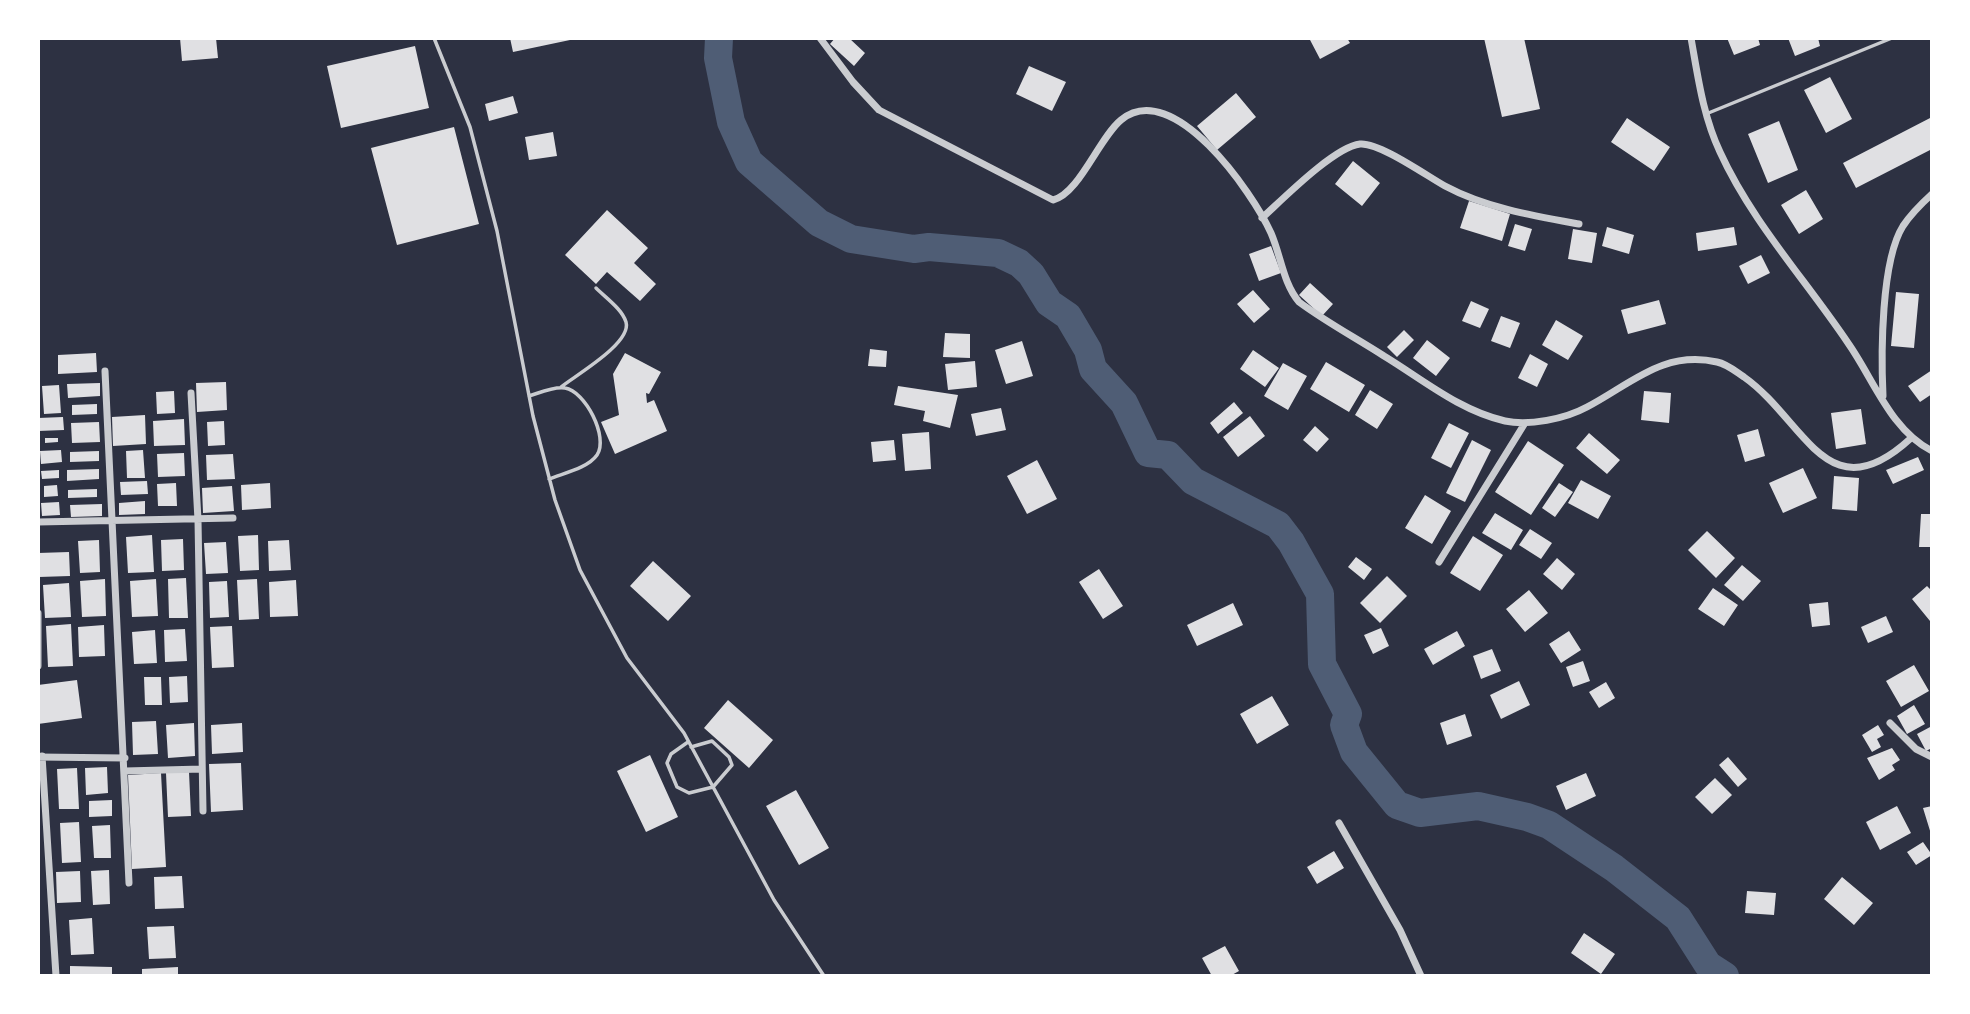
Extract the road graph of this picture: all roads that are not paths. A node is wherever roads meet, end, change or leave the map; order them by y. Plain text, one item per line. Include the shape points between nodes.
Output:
1 (434, 38) edge
2 (820, 38) edge
3 (1691, 38) edge
4 (1892, 38) edge
5 (1705, 114) junction
6 (1931, 194) edge
7 (1262, 218) junction
8 (1579, 224) dead end
9 (596, 288) dead end
10 (105, 371) dead end
11 (561, 387) junction
12 (191, 393) dead end
13 (528, 396) junction
14 (1883, 399) junction
15 (1525, 423) junction
16 (1910, 439) junction
17 (1931, 451) edge
18 (549, 479) junction
19 (233, 518) dead end
20 (198, 520) junction
21 (38, 522) edge
22 (111, 523) junction
23 (1440, 562) dead end
24 (38, 613) edge
25 (38, 666) edge
26 (1890, 723) dead end
27 (689, 741) junction
28 (691, 747) junction
29 (40, 757) edge
30 (1931, 757) edge
31 (125, 758) junction
32 (202, 769) junction
33 (125, 771) junction
34 (713, 787) junction
35 (202, 811) dead end
36 (1339, 823) dead end
37 (129, 883) dead end
38 (57, 975) edge
39 (824, 975) edge
40 (1421, 975) edge

1 - 13 lane via 470,127 497,231
2 - 7 street via 880,110 1042,196 1059,199 1109,130 1124,117 1144,111 1173,118 1201,136
3 - 5 street
4 - 5 lane
5 - 14 street via 1745,197
6 - 14 street via 1903,226 1890,264
7 - 8 street via 1310,175 1360,144 1375,147 1449,188 1530,215
7 - 15 street via 1295,296 1310,310 1460,404
9 - 11 lane via 620,312 625,332 617,345
10 - 22 street
11 - 13 lane
11 - 18 lane via 575,391 590,410 600,449 591,461
12 - 20 street
13 - 18 lane
14 - 16 street
15 - 16 street via 1586,408 1663,362 1700,359 1725,364 1757,386 1829,463 1857,468 1894,454
15 - 23 street
16 - 17 street
18 - 27 lane via 580,570 607,624
19 - 20 street
20 - 22 street
20 - 32 street
21 - 22 street
22 - 31 street
24 - 25 street
26 - 30 street
27 - 28 lane
27 - 34 lane via 671,754 667,763 672,779 683,792
28 - 34 lane
28 - 34 lane via 712,741 729,757 730,771
29 - 31 street
29 - 38 street
31 - 33 street
32 - 33 street
32 - 35 street
33 - 37 street
34 - 39 lane via 774,900
36 - 40 street

